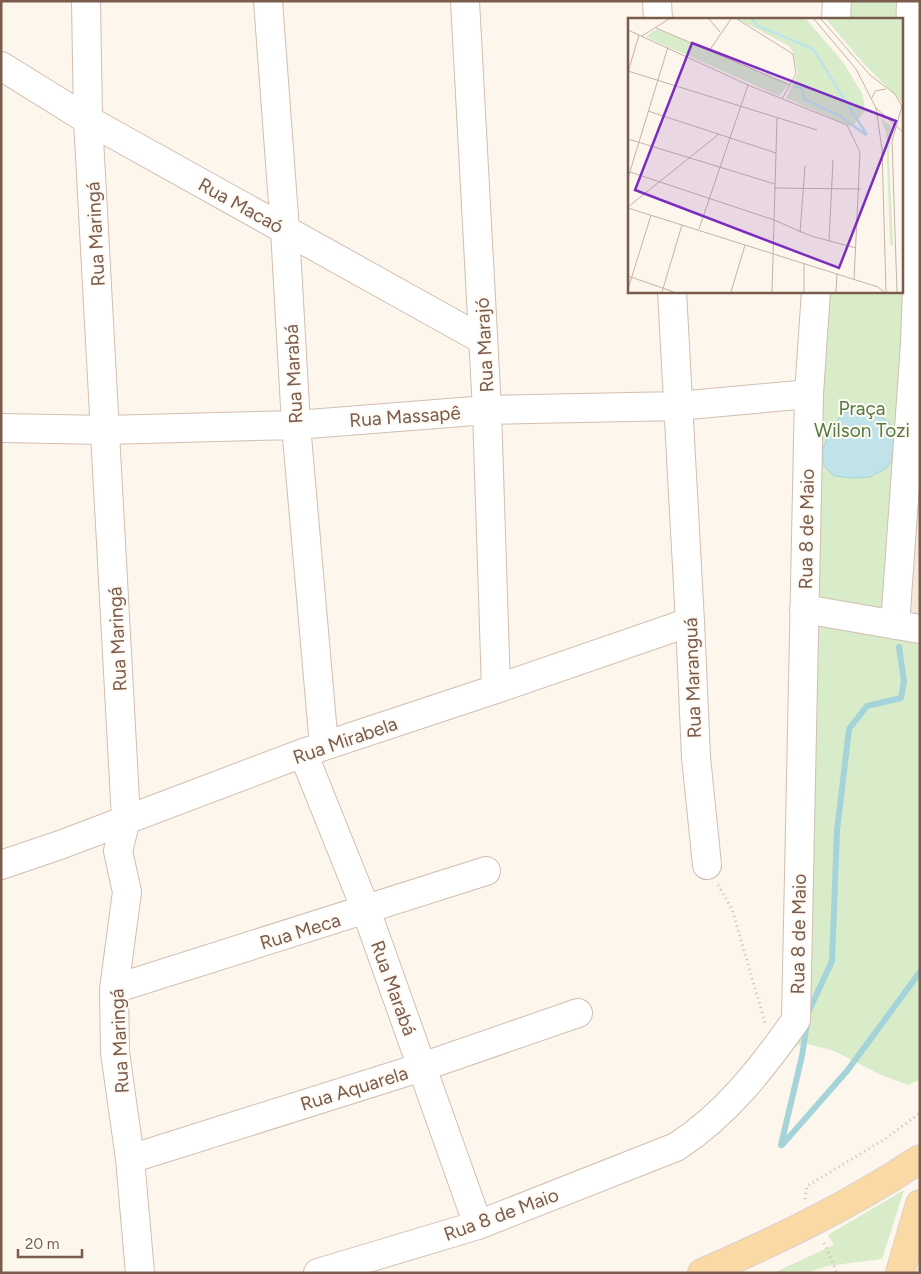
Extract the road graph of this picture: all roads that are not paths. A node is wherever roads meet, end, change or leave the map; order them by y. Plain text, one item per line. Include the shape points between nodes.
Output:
1 (86, 1) edge
2 (268, 1) edge
3 (465, 1) edge
4 (657, 1) edge
5 (837, 1) edge
6 (911, 1) edge
7 (658, 18) edge
8 (836, 18) edge
9 (1, 66) edge
10 (915, 111) edge
11 (88, 120) junction
12 (285, 230) junction
13 (672, 292) edge
14 (816, 292) edge
15 (483, 340) junction
16 (809, 394) junction
17 (678, 406) junction
18 (487, 410) junction
19 (296, 425) junction
20 (1, 428) edge
21 (106, 430) junction
22 (804, 609) junction
23 (690, 622) junction
24 (908, 627) edge
25 (496, 689) junction
26 (313, 750) junction
27 (126, 819) junction
28 (1, 864) edge
29 (707, 865) road end
30 (486, 871) dead end
31 (366, 910) junction
32 (114, 989) junction
33 (578, 1013) dead end
34 (422, 1067) junction
35 (130, 1159) junction
36 (920, 1159) edge
37 (920, 1204) edge
38 (478, 1226) junction
39 (140, 1273) edge
40 (318, 1273) edge
41 (702, 1273) edge
42 (900, 1273) edge

1 - 11 street, Rua Maringá
2 - 12 street, Rua Marabá
3 - 15 street, Rua Marajó
4 - 7 street
5 - 8 street
6 - 10 street via 909,68
9 - 11 street, Rua Macaó
10 - 24 street via 917,288
11 - 12 street, Rua Macaó
11 - 21 street, Rua Maringá
12 - 15 street, Rua Macaó
12 - 19 street, Rua Marabá
13 - 17 street, Rua Maranguá
14 - 16 street, Rua 8 de Maio
15 - 18 street, Rua Marajó
16 - 17 street, Rua Massapê
16 - 22 street, Rua 8 de Maio
17 - 18 street, Rua Massapê
17 - 23 street, Rua Maranguá
18 - 19 street, Rua Massapê
18 - 25 street, Rua Marajó
19 - 21 street, Rua Massapê
19 - 26 street, Rua Marabá
20 - 21 street, Rua Massapê
21 - 27 street, Rua Maringá
22 - 24 street
22 - 38 street, Rua 8 de Maio via 796,1020 774,1052 715,1118 695,1135 676,1147
23 - 25 street, Rua Mirabela
23 - 29 street, Rua Maranguá via 696,757
25 - 26 street, Rua Mirabela
26 - 27 street, Rua Mirabela
26 - 31 street, Rua Marabá
27 - 28 street, Rua Mirabela
27 - 32 street, Rua Maringá via 118,851 127,892
30 - 31 street, Rua Meca
31 - 32 street, Rua Meca
31 - 34 street, Rua Marabá
32 - 35 street, Rua Maringá via 115,1052
33 - 34 street, Rua Aquarela
34 - 35 street, Rua Aquarela
34 - 38 street, Rua Marabá
35 - 39 street, Rua Maringá
36 - 41 main road via 814,1222
37 - 42 main road
38 - 40 street, Rua 8 de Maio

